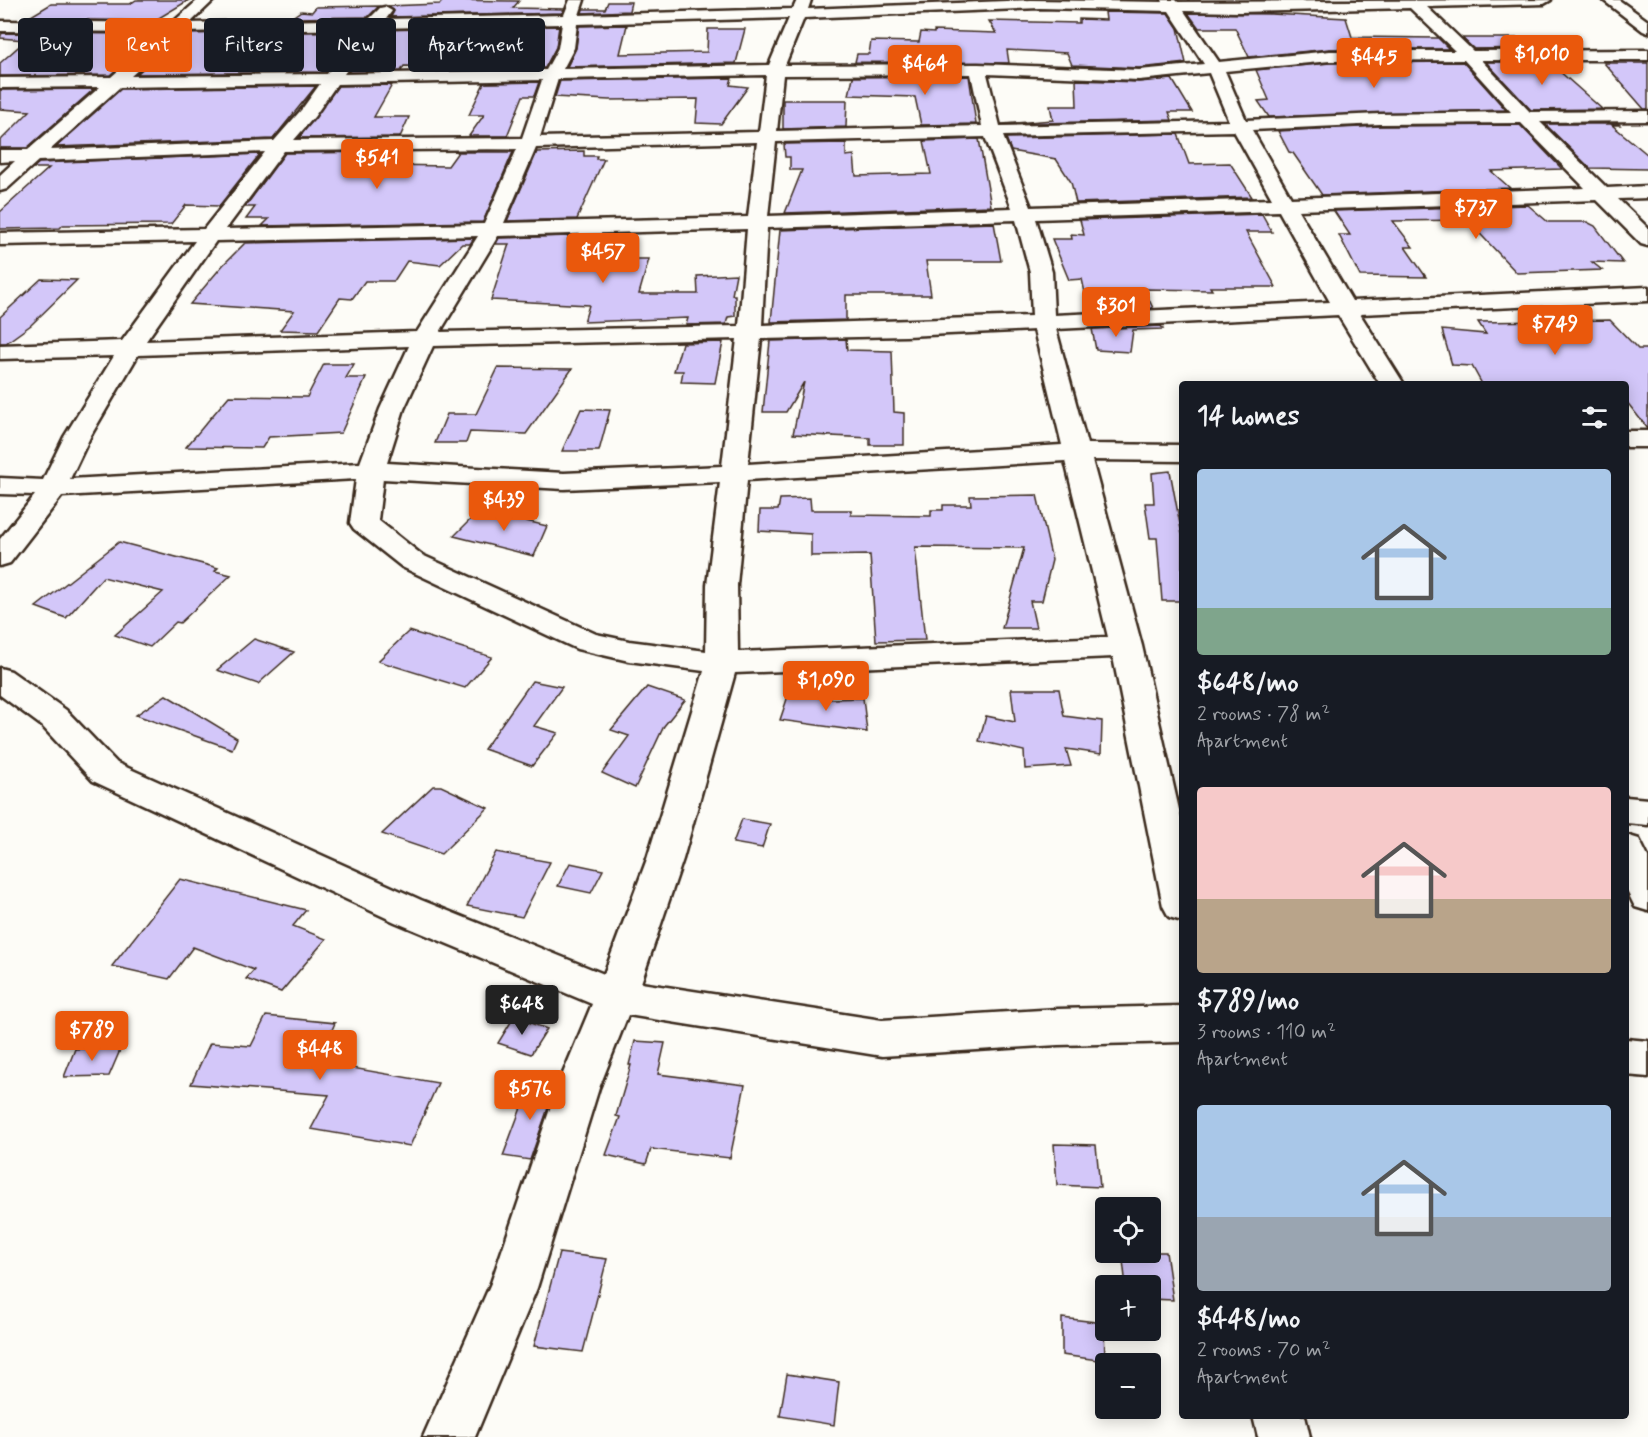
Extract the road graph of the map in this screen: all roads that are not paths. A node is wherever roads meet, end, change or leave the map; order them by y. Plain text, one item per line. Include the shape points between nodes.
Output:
1 (207, 0) edge
2 (395, 0) edge
3 (1544, 0) edge
4 (1610, 0) edge
5 (1411, 1) edge
6 (1171, 3) edge
7 (801, 6) edge
8 (574, 9) edge
9 (188, 18) edge
10 (379, 18) edge
11 (396, 21) edge
12 (316, 24) edge
13 (0, 26) edge
14 (105, 27) edge
15 (192, 28) edge
16 (1648, 28) edge
17 (1648, 54) edge
18 (1470, 57) junction
19 (978, 69) junction
20 (1216, 69) junction
21 (775, 70) junction
22 (124, 72) edge
23 (339, 72) edge
24 (552, 74) junction
25 (334, 79) junction
26 (0, 83) edge
27 (111, 83) junction
28 (1648, 116) edge
29 (1525, 117) junction
30 (1239, 124) junction
31 (992, 131) junction
32 (768, 138) junction
33 (529, 144) junction
34 (279, 146) junction
35 (0, 156) edge
36 (34, 156) junction
37 (0, 185) edge
38 (1648, 192) edge
39 (1601, 193) junction
40 (1285, 203) junction
41 (1024, 214) junction
42 (757, 223) junction
43 (491, 231) junction
44 (211, 234) junction
45 (0, 239) edge
46 (1648, 240) edge
47 (1648, 294) edge
48 (1345, 309) junction
49 (1043, 321) junction
50 (749, 331) junction
51 (424, 339) junction
52 (130, 347) junction
53 (0, 352) edge
54 (1390, 381) edge
55 (1629, 439) edge
56 (1648, 439) edge
57 (1077, 452) junction
58 (1179, 453) edge
59 (371, 470) junction
60 (735, 473) junction
61 (0, 486) edge
62 (53, 488) junction
63 (0, 557) edge
64 (1126, 646) junction
65 (722, 663) junction
66 (0, 679) edge
67 (1629, 810) edge
68 (1648, 812) edge
69 (1629, 855) edge
70 (1179, 892) edge
71 (1648, 896) edge
72 (616, 996) junction
73 (1179, 1024) edge
74 (1629, 1057) edge
75 (1648, 1059) edge
76 (1280, 1419) edge
77 (449, 1437) edge
78 (1284, 1437) edge

1 - 9 street
2 - 10 street
3 - 5 street
4 - 16 street
5 - 6 street via 1304,7
5 - 18 street
6 - 7 street
6 - 20 street
7 - 8 street via 737,16
7 - 21 street
8 - 11 street
8 - 24 street via 566,48
12 - 15 street
13 - 14 street
17 - 18 street
18 - 20 street via 1330,56
18 - 29 street
19 - 20 street via 1139,75
19 - 21 street
19 - 31 street
20 - 30 street
21 - 24 street
21 - 32 street
22 - 27 street
23 - 25 street
24 - 25 street
24 - 33 street
25 - 27 street
25 - 34 street
26 - 27 street
27 - 36 street
28 - 29 street
29 - 30 street
29 - 39 street
30 - 31 street
30 - 40 street
31 - 32 street
31 - 41 street
32 - 33 street
32 - 42 street
33 - 34 street
33 - 43 street
34 - 36 street
34 - 44 street
35 - 36 street
36 - 37 street
38 - 39 street
39 - 40 street
39 - 46 street
40 - 41 street
40 - 48 street
41 - 42 street
41 - 49 street via 1041,272
42 - 43 street
42 - 50 street
43 - 44 street
43 - 51 street
44 - 45 street
44 - 52 street
47 - 48 street
48 - 49 street
48 - 54 street
49 - 50 street via 906,329
49 - 57 street
50 - 51 street
50 - 60 street
51 - 52 street
51 - 59 street via 392,409
52 - 53 street
52 - 62 street via 77,437
55 - 56 street
57 - 58 street
57 - 60 street
57 - 64 street
59 - 60 street via 564,481
59 - 62 street
59 - 65 street via 364,523 412,561 588,642
60 - 65 street via 722,585
61 - 62 street
62 - 63 street
64 - 65 street
64 - 70 street
65 - 72 street via 665,859
66 - 72 street via 54,718 105,772 408,911
67 - 68 street
69 - 71 street
72 - 73 street via 882,1038
72 - 77 street via 578,1088 513,1288
74 - 75 street
76 - 78 street

